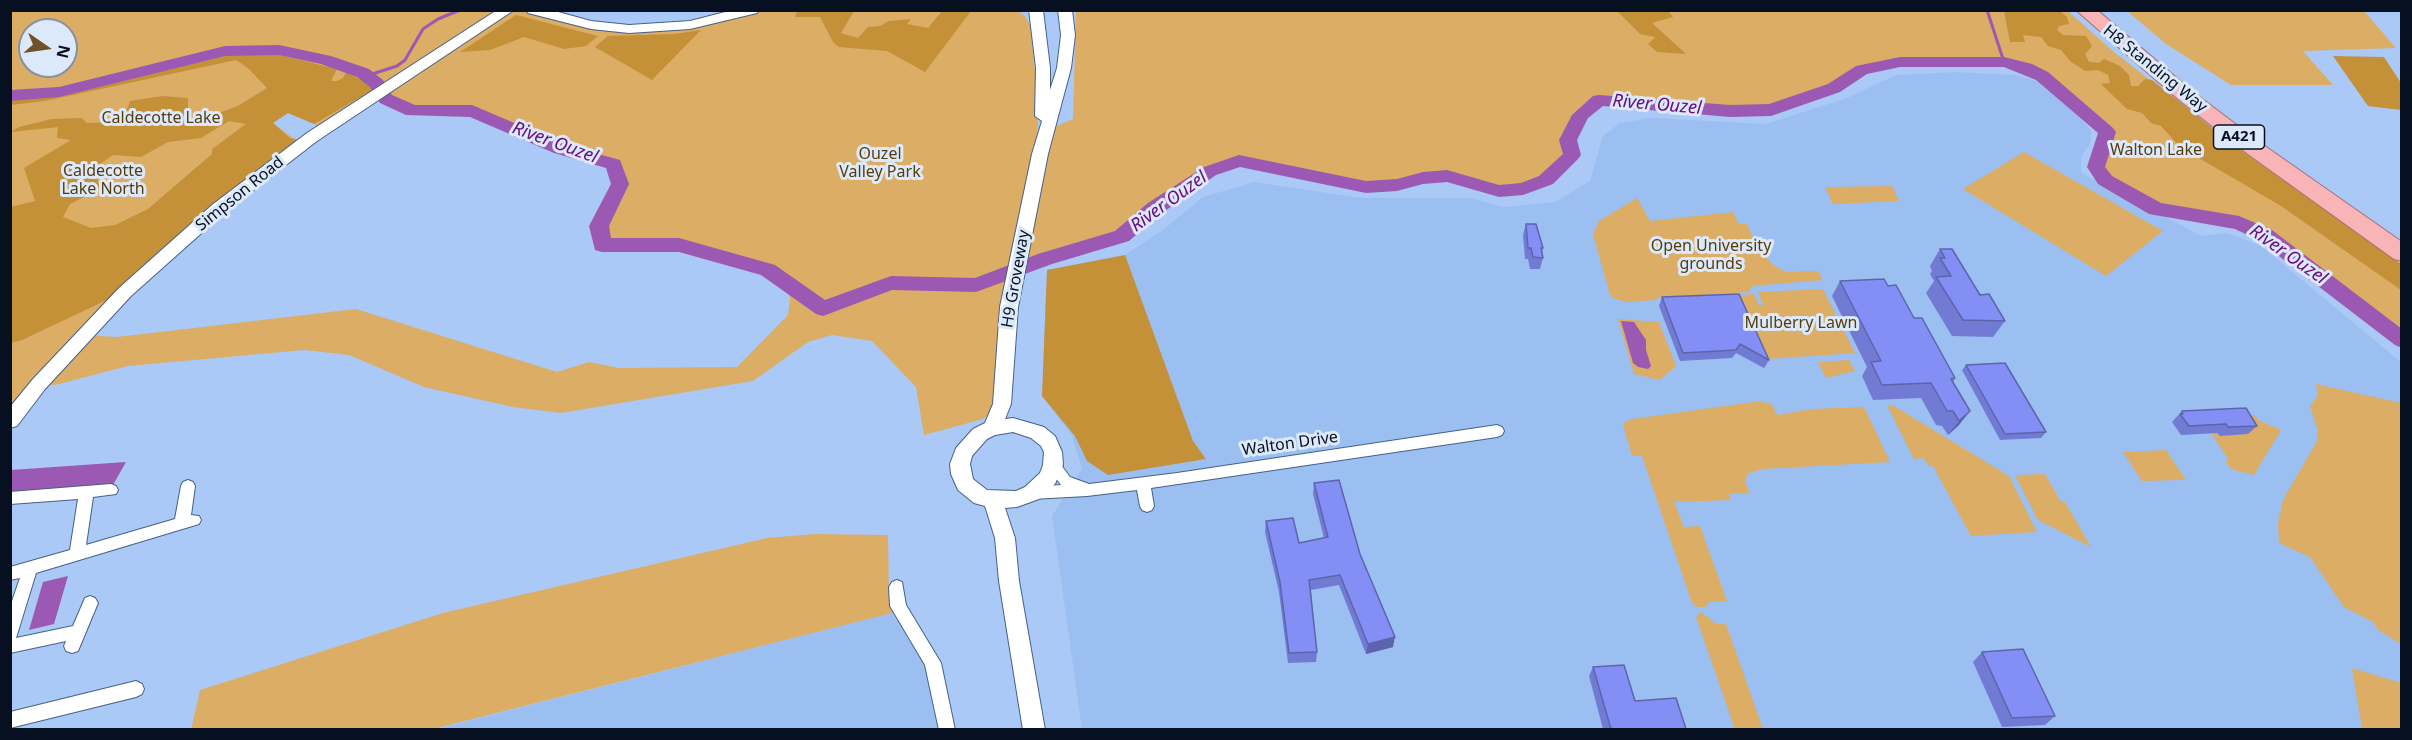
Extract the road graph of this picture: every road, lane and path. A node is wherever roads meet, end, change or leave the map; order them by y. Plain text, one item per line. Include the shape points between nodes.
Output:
1 (507, 10) edge
2 (532, 10) edge
3 (752, 10) edge
4 (1024, 10) edge
5 (1036, 10) edge
6 (1065, 10) edge
7 (2085, 10) edge
8 (2099, 10) edge
9 (1043, 68) junction
10 (1040, 154) junction
11 (2402, 239) edge
12 (2402, 253) edge
13 (1002, 404) junction
14 (10, 421) edge
15 (1024, 426) junction
16 (992, 428) junction
17 (1497, 431) dead end
18 (1053, 465) junction
19 (1143, 483) junction
20 (188, 486) dead end
21 (111, 490) dead end
22 (1088, 490) junction
23 (86, 493) junction
24 (1025, 496) junction
25 (10, 498) edge
26 (993, 500) junction
27 (1147, 506) dead end
28 (1005, 538) junction
29 (77, 555) junction
30 (30, 569) junction
31 (10, 574) edge
32 (897, 587) dead end
33 (90, 603) dead end
34 (10, 633) edge
35 (10, 646) edge
36 (136, 689) dead end
37 (10, 720) edge
38 (947, 729) edge
39 (1034, 729) edge

1 - 14 street, Simpson Road via 358,107 249,185 172,249 83,335
2 - 3 street via 591,26 638,29 690,25
4 - 9 street via 1032,21 1036,53
5 - 9 street, H9 Groveway
6 - 10 street, H9 Groveway via 1068,35 1064,68
7 - 12 highway, H8 Standing Way / A421 via 2246,142
8 - 11 highway, H8 Standing Way / A421 via 2259,138
9 - 10 street, H9 Groveway
10 - 13 street, H9 Groveway via 1009,307
13 - 15 street
13 - 16 street, H9 Groveway
15 - 16 street
15 - 18 street via 1048,441
16 - 26 street via 970,443 960,464 965,484 981,497
17 - 19 street, Walton Drive
18 - 22 street via 1065,481
18 - 24 street via 1048,478
19 - 22 street, Walton Drive
19 - 27 street
20 - 29 street via 188,521
21 - 23 street
22 - 24 street, Walton Drive
23 - 25 street
23 - 29 street
24 - 26 street
24 - 28 street
26 - 28 street
28 - 39 street
29 - 30 street
30 - 31 street
30 - 34 street
32 - 38 street via 898,606 933,663
33 - 35 street via 75,639
36 - 37 street

